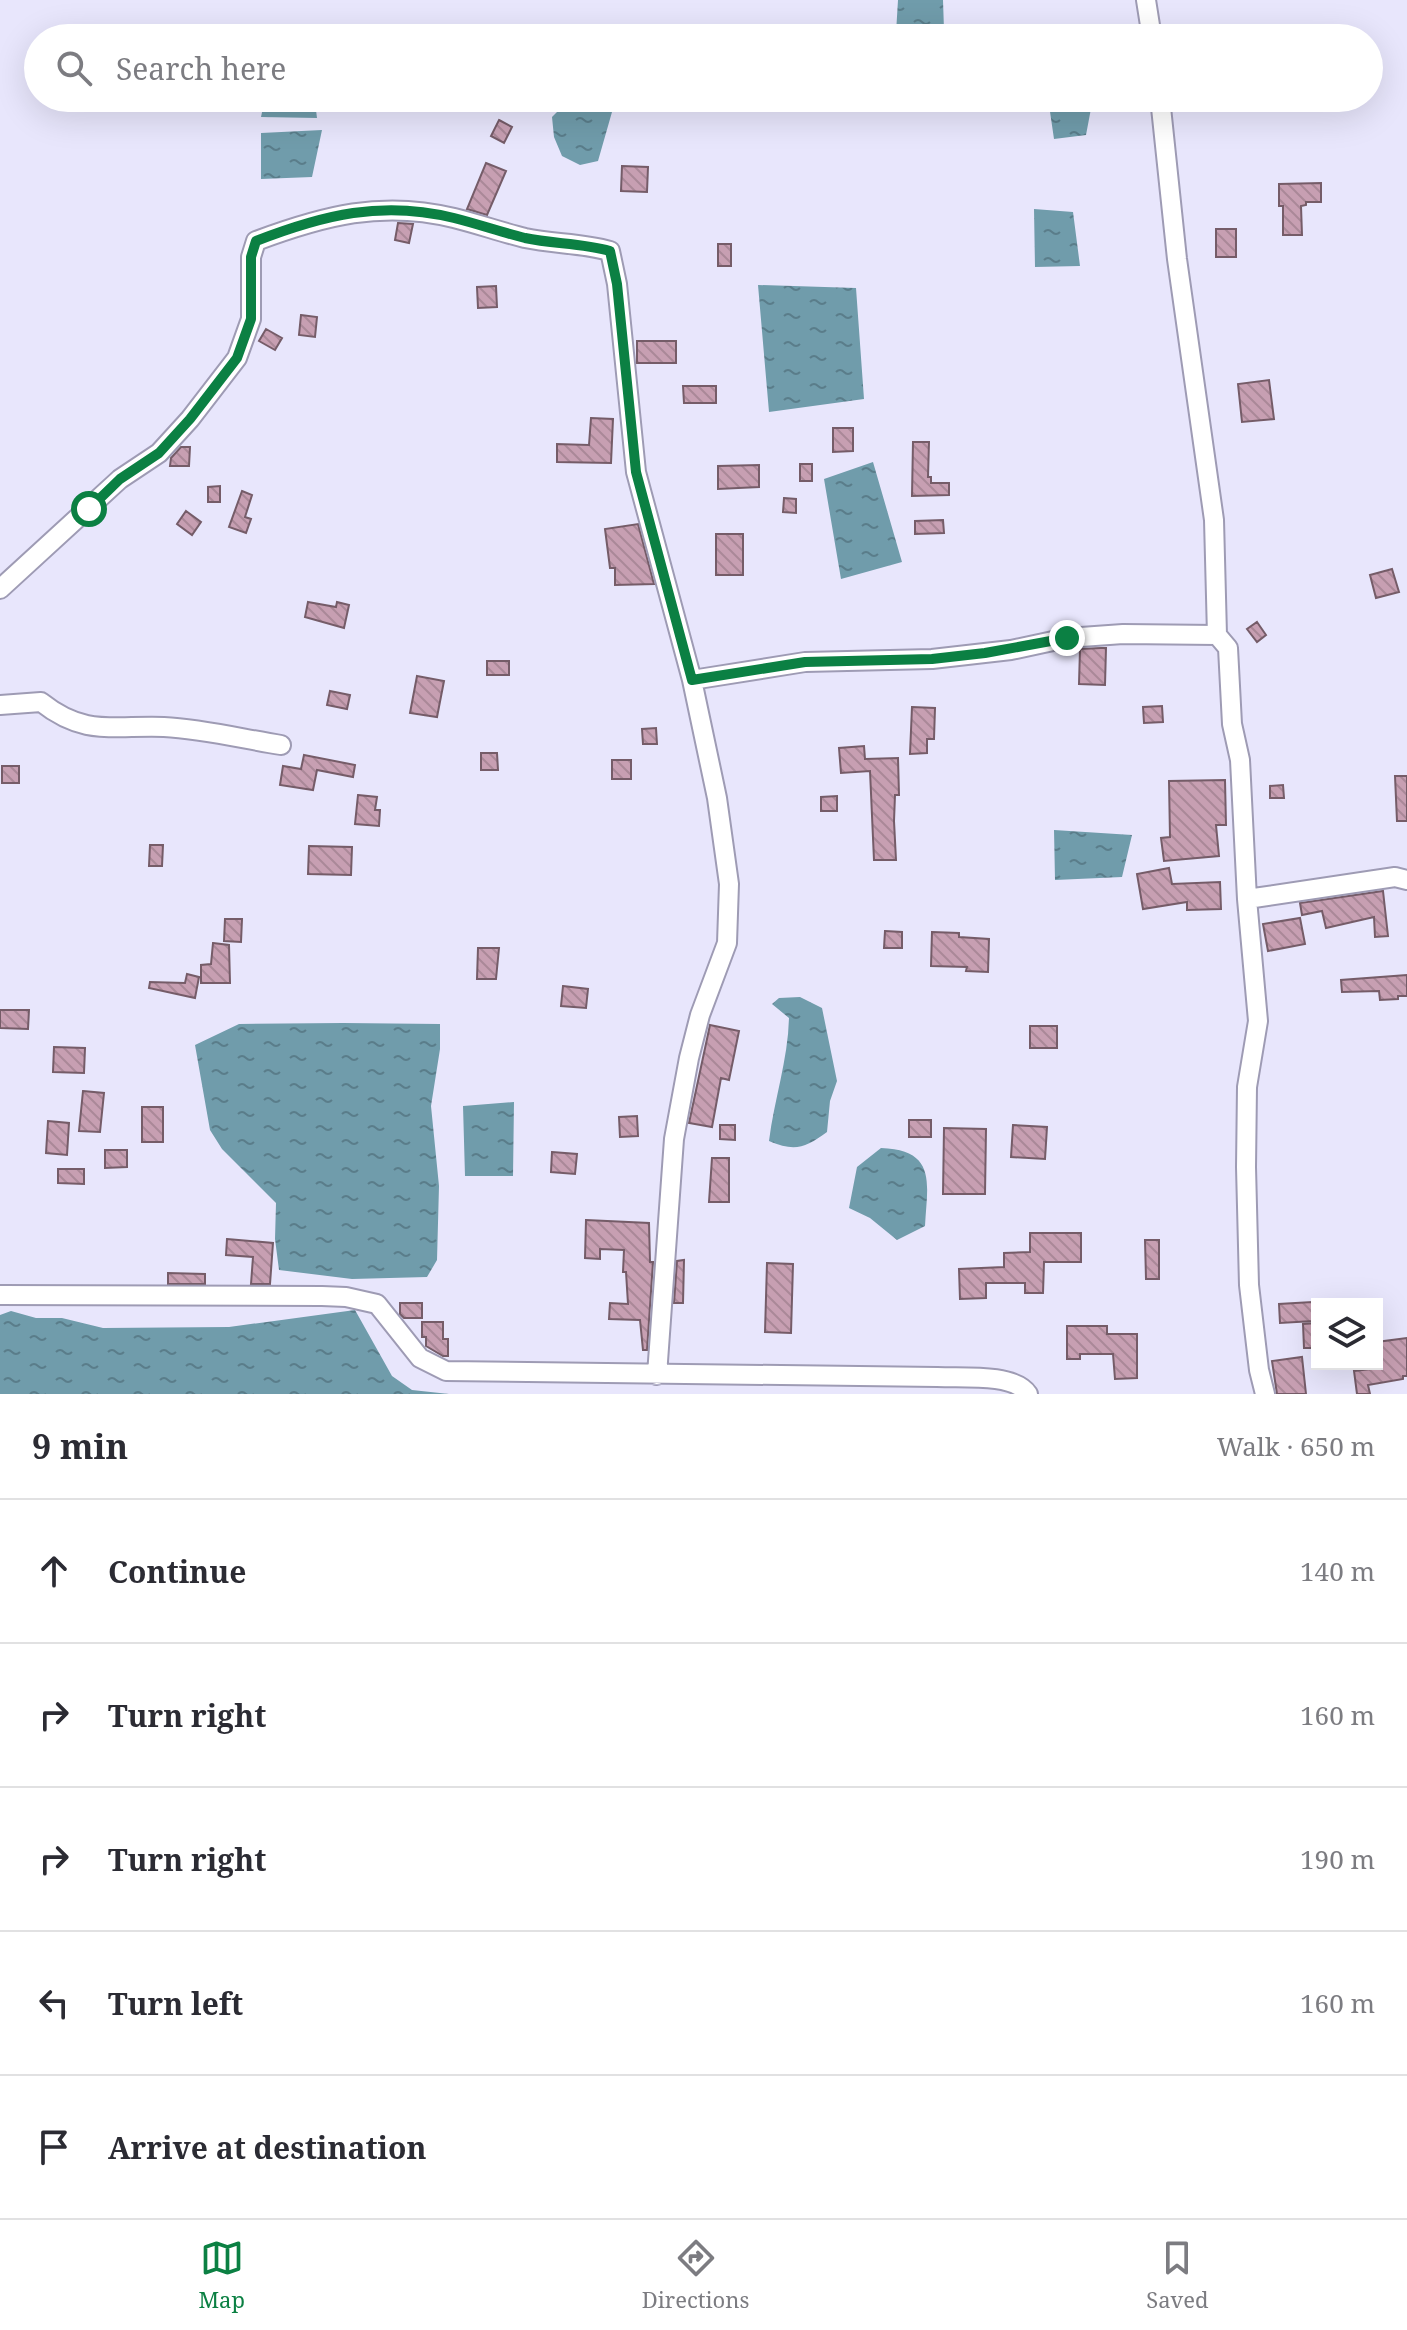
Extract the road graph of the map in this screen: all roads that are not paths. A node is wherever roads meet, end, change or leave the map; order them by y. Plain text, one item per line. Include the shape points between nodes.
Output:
1 (1146, 0) edge
2 (1150, 24) edge
3 (1161, 112) edge
4 (0, 589) edge
5 (1217, 635) junction
6 (692, 680) junction
7 (0, 705) edge
8 (281, 745) dead end
9 (1407, 880) edge
10 (1247, 899) junction
11 (0, 1295) edge
12 (657, 1375) junction
13 (1028, 1394) edge
14 (1265, 1394) edge

1 - 2 street
3 - 5 street via 1214,520
4 - 6 street via 120,479 159,453 237,358 251,319 256,241 328,216 412,211 610,251 636,472
5 - 6 street via 1067,638 980,654 805,662
5 - 10 street via 1228,648
6 - 12 street via 717,798 729,921 722,962 689,1058 674,1139
7 - 8 street via 41,702 60,717 99,729 166,727
9 - 10 street via 1395,877
10 - 14 street via 1258,1021 1247,1087 1249,1285
11 - 12 street via 346,1297 377,1304 420,1358 446,1371
12 - 13 street via 989,1379 1014,1382

